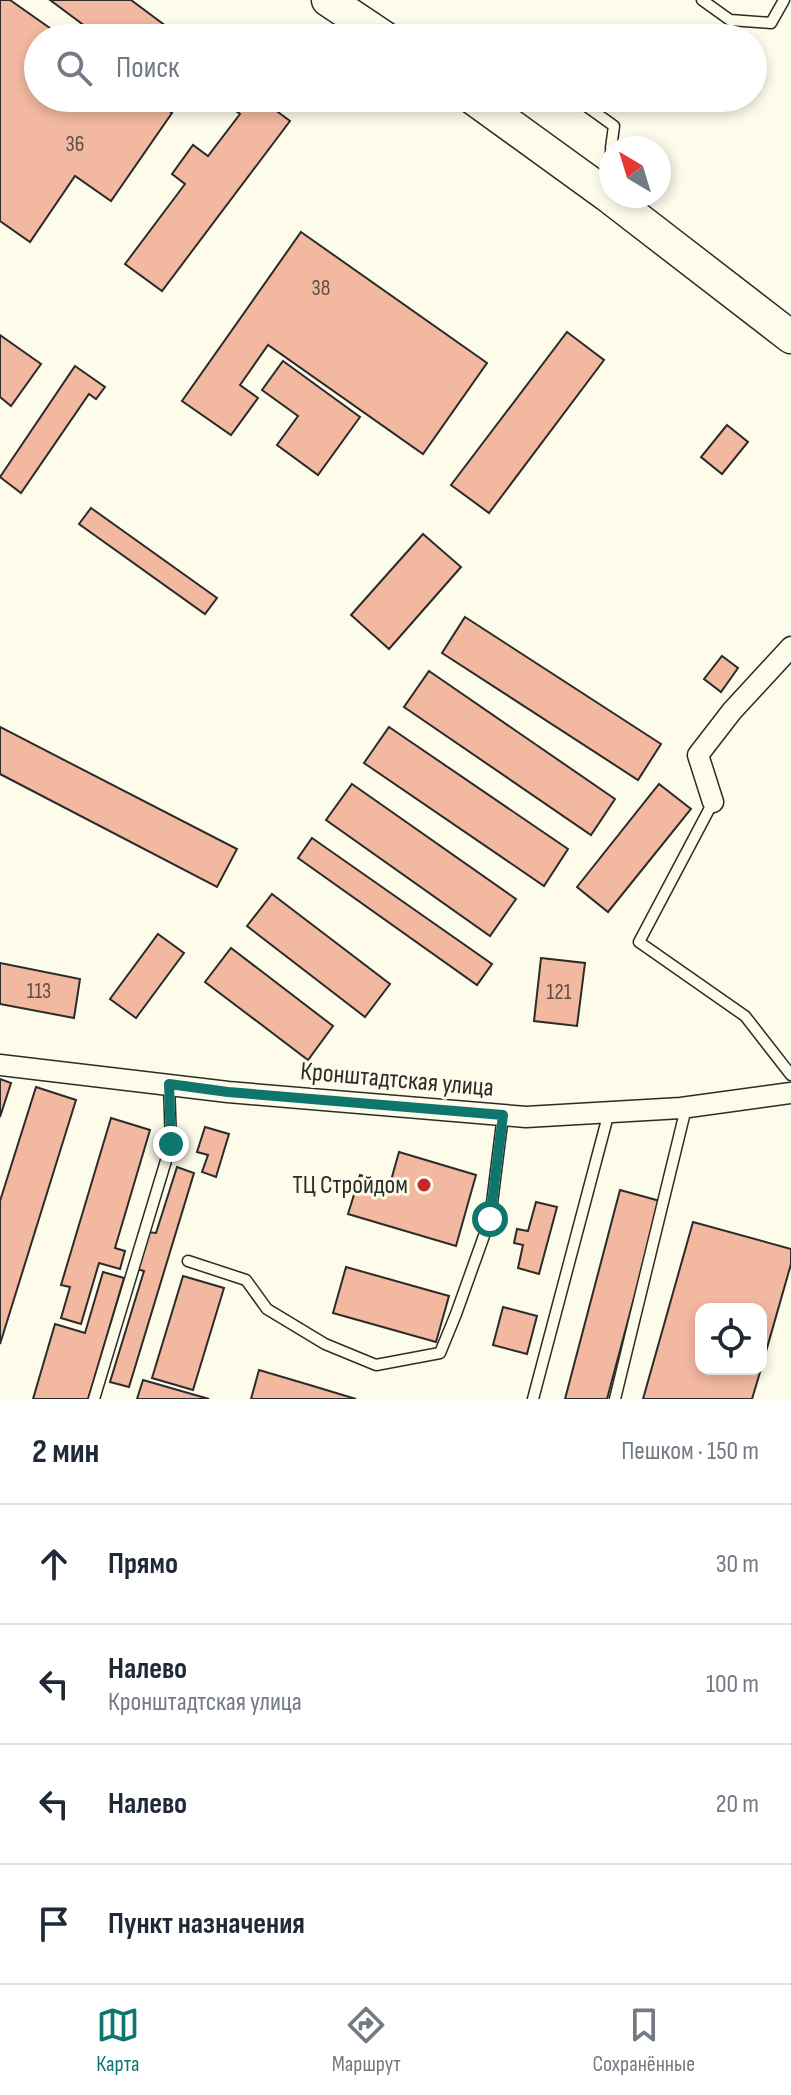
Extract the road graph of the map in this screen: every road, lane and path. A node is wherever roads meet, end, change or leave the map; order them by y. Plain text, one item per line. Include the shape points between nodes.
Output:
1 (328, 0) edge
2 (702, 0) edge
3 (784, 0) edge
4 (364, 24) edge
5 (492, 112) edge
6 (594, 112) edge
7 (613, 136) edge
8 (599, 189) edge
9 (624, 208) edge
10 (791, 337) edge
11 (791, 647) edge
12 (713, 802) joint
13 (0, 1065) edge
14 (791, 1075) edge
15 (169, 1084) junction
16 (791, 1093) edge
17 (686, 1108) junction
18 (609, 1112) junction
19 (503, 1115) junction
20 (188, 1261) dead end
21 (98, 1398) edge
22 (533, 1399) edge
23 (615, 1399) edge

1 - 4 main road
2 - 3 lane via 730,20 771,23
5 - 8 main road
6 - 7 lane via 614,126
9 - 10 main road
11 - 12 street via 698,755
12 - 14 lane via 639,942 745,1016
13 - 15 street, Кронштадтская улица
15 - 19 street, Кронштадтская улица
15 - 21 lane via 171,1144
16 - 17 street, Кронштадтская улица
17 - 18 street, Кронштадтская улица
17 - 23 lane
18 - 19 street, Кронштадтская улица
18 - 22 lane
19 - 20 lane via 490,1219 440,1353 376,1365 325,1344 267,1309 246,1280

